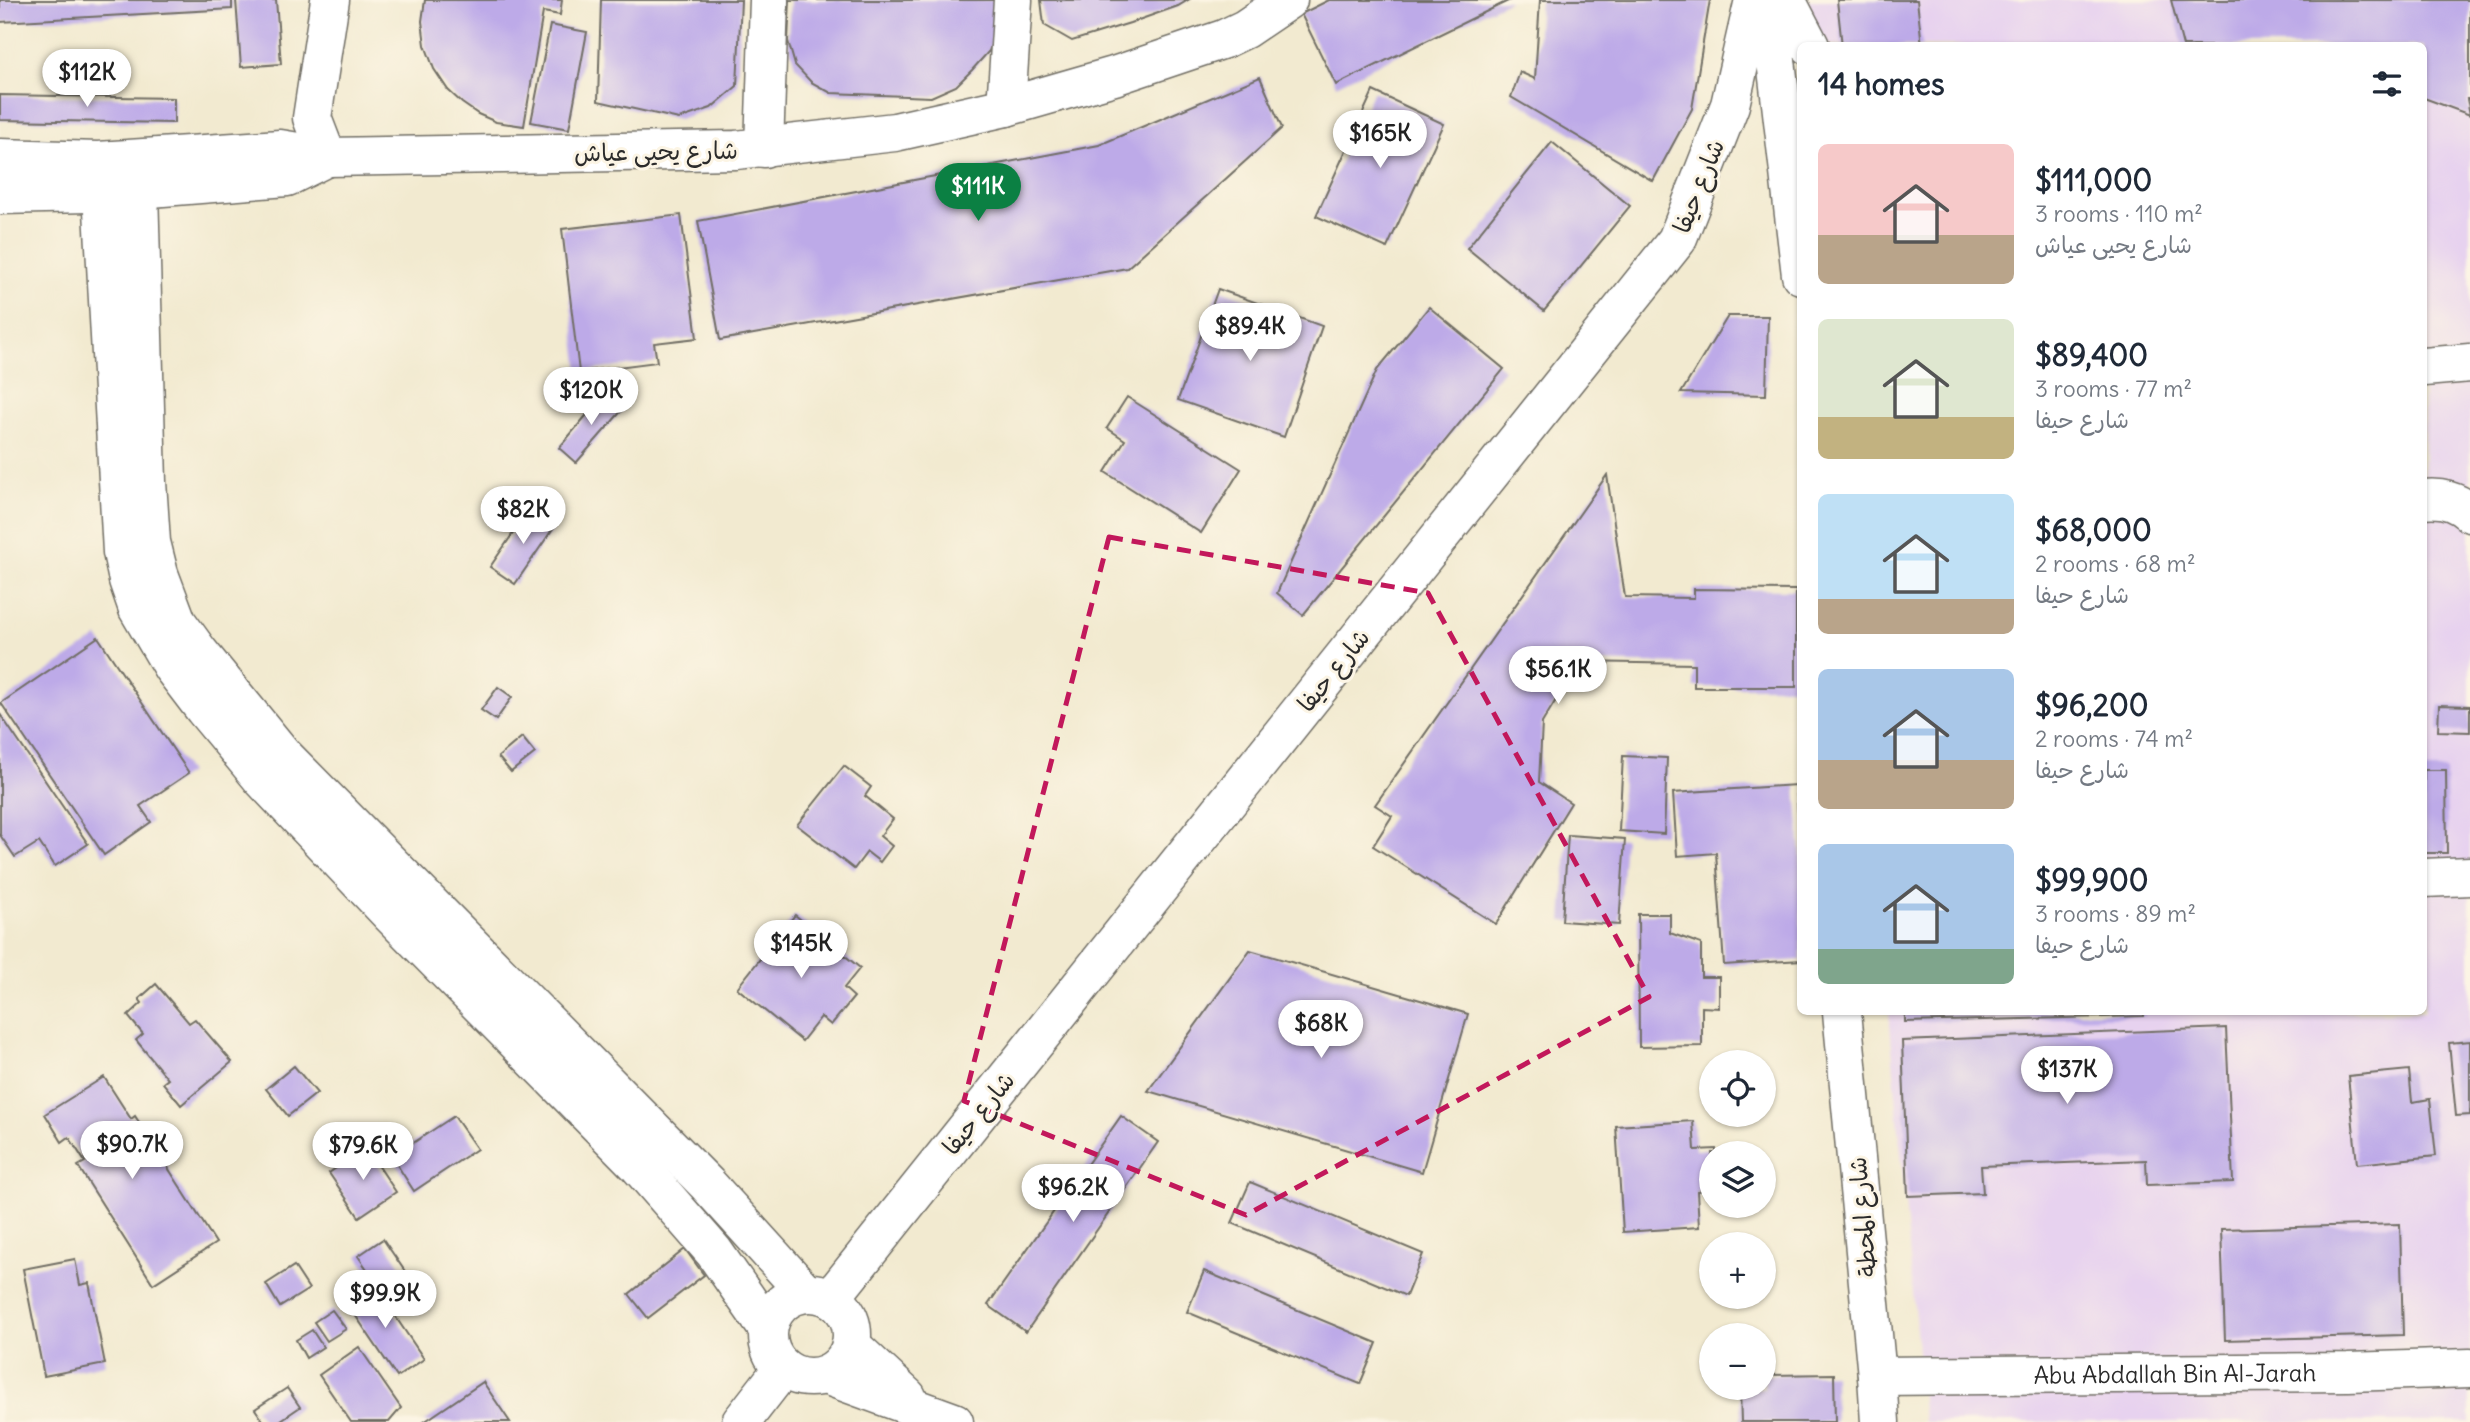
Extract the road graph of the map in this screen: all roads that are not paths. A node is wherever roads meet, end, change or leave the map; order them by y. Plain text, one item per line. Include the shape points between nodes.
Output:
1 (330, 0) edge
2 (769, 0) edge
3 (1013, 0) edge
4 (1288, 0) edge
5 (1754, 0) edge
6 (1769, 0) edge
7 (1786, 0) edge
8 (1808, 42) edge
9 (1006, 107) junction
10 (764, 148) junction
11 (327, 157) junction
12 (0, 158) edge
13 (121, 190) junction
14 (0, 195) edge
15 (1797, 241) edge
16 (2470, 363) edge
17 (2427, 367) edge
18 (2427, 499) edge
19 (2470, 513) edge
20 (2470, 876) edge
21 (2427, 878) edge
22 (1842, 1015) edge
23 (818, 1295) junction
24 (767, 1328) junction
25 (851, 1345) junction
26 (783, 1368) junction
27 (2470, 1368) edge
28 (825, 1375) junction
29 (1877, 1376) junction
30 (919, 1408) junction
31 (741, 1422) edge
32 (954, 1422) edge
33 (1880, 1422) edge

1 - 11 street via 312,118
2 - 10 street
3 - 9 street
4 - 9 street, شارع يحيى عياش via 1224,39
5 - 23 street, شارع حيفا via 1730,104 1677,240
6 - 15 street
7 - 8 street
9 - 10 street, شارع يحيى عياش via 895,132
10 - 11 street, شارع يحيى عياش
11 - 12 street, شارع يحيى عياش via 280,149 98,161
11 - 13 street via 286,177
13 - 14 street
13 - 23 street via 152,542 177,621 283,755
13 - 24 street via 122,552 131,590 149,631 204,709 263,780 638,1165 714,1252
16 - 17 street
18 - 19 street via 2438,497
20 - 21 street
22 - 29 street, شارع المحطة
23 - 24 street via 791,1296 772,1315
23 - 25 street via 841,1306 852,1331
24 - 26 street via 773,1357
25 - 28 street via 846,1357
25 - 30 street
26 - 28 street via 810,1378
26 - 31 street
27 - 29 street, Abu Abdallah Bin Al-Jarah
28 - 30 street
29 - 33 street, شارع المحطة
30 - 32 street

